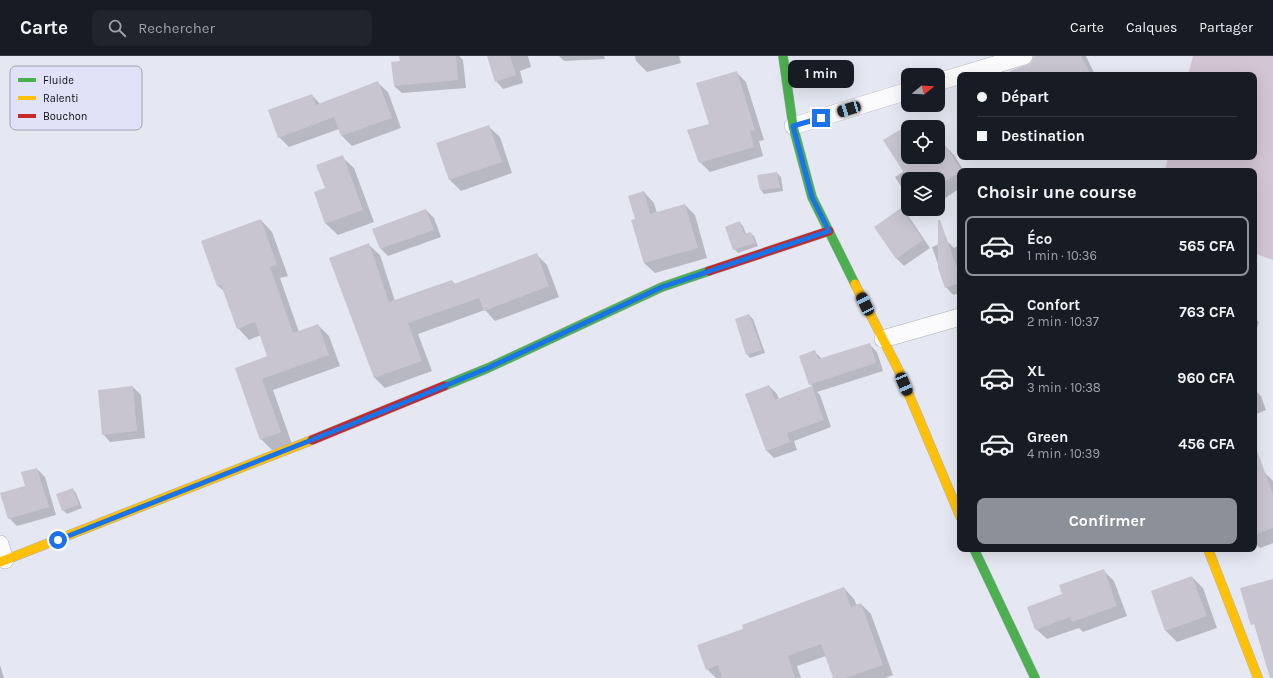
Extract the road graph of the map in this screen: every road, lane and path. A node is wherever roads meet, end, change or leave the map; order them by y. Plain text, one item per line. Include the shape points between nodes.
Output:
1 (783, 56) edge
2 (1024, 56) edge
3 (971, 72) edge
4 (957, 76) edge
5 (945, 80) edge
6 (901, 93) edge
7 (793, 126) junction
8 (829, 231) junction
9 (957, 318) edge
10 (883, 339) junction
11 (957, 509) edge
12 (975, 552) edge
13 (1209, 552) edge
14 (2, 556) edge
15 (1035, 678) edge
16 (1258, 678) edge

1 - 7 street
2 - 3 street
4 - 5 street
6 - 7 street
7 - 8 street via 812,197
8 - 10 street
8 - 14 street via 662,287 488,368 352,424
9 - 10 street
10 - 11 street
12 - 15 street
13 - 16 street

